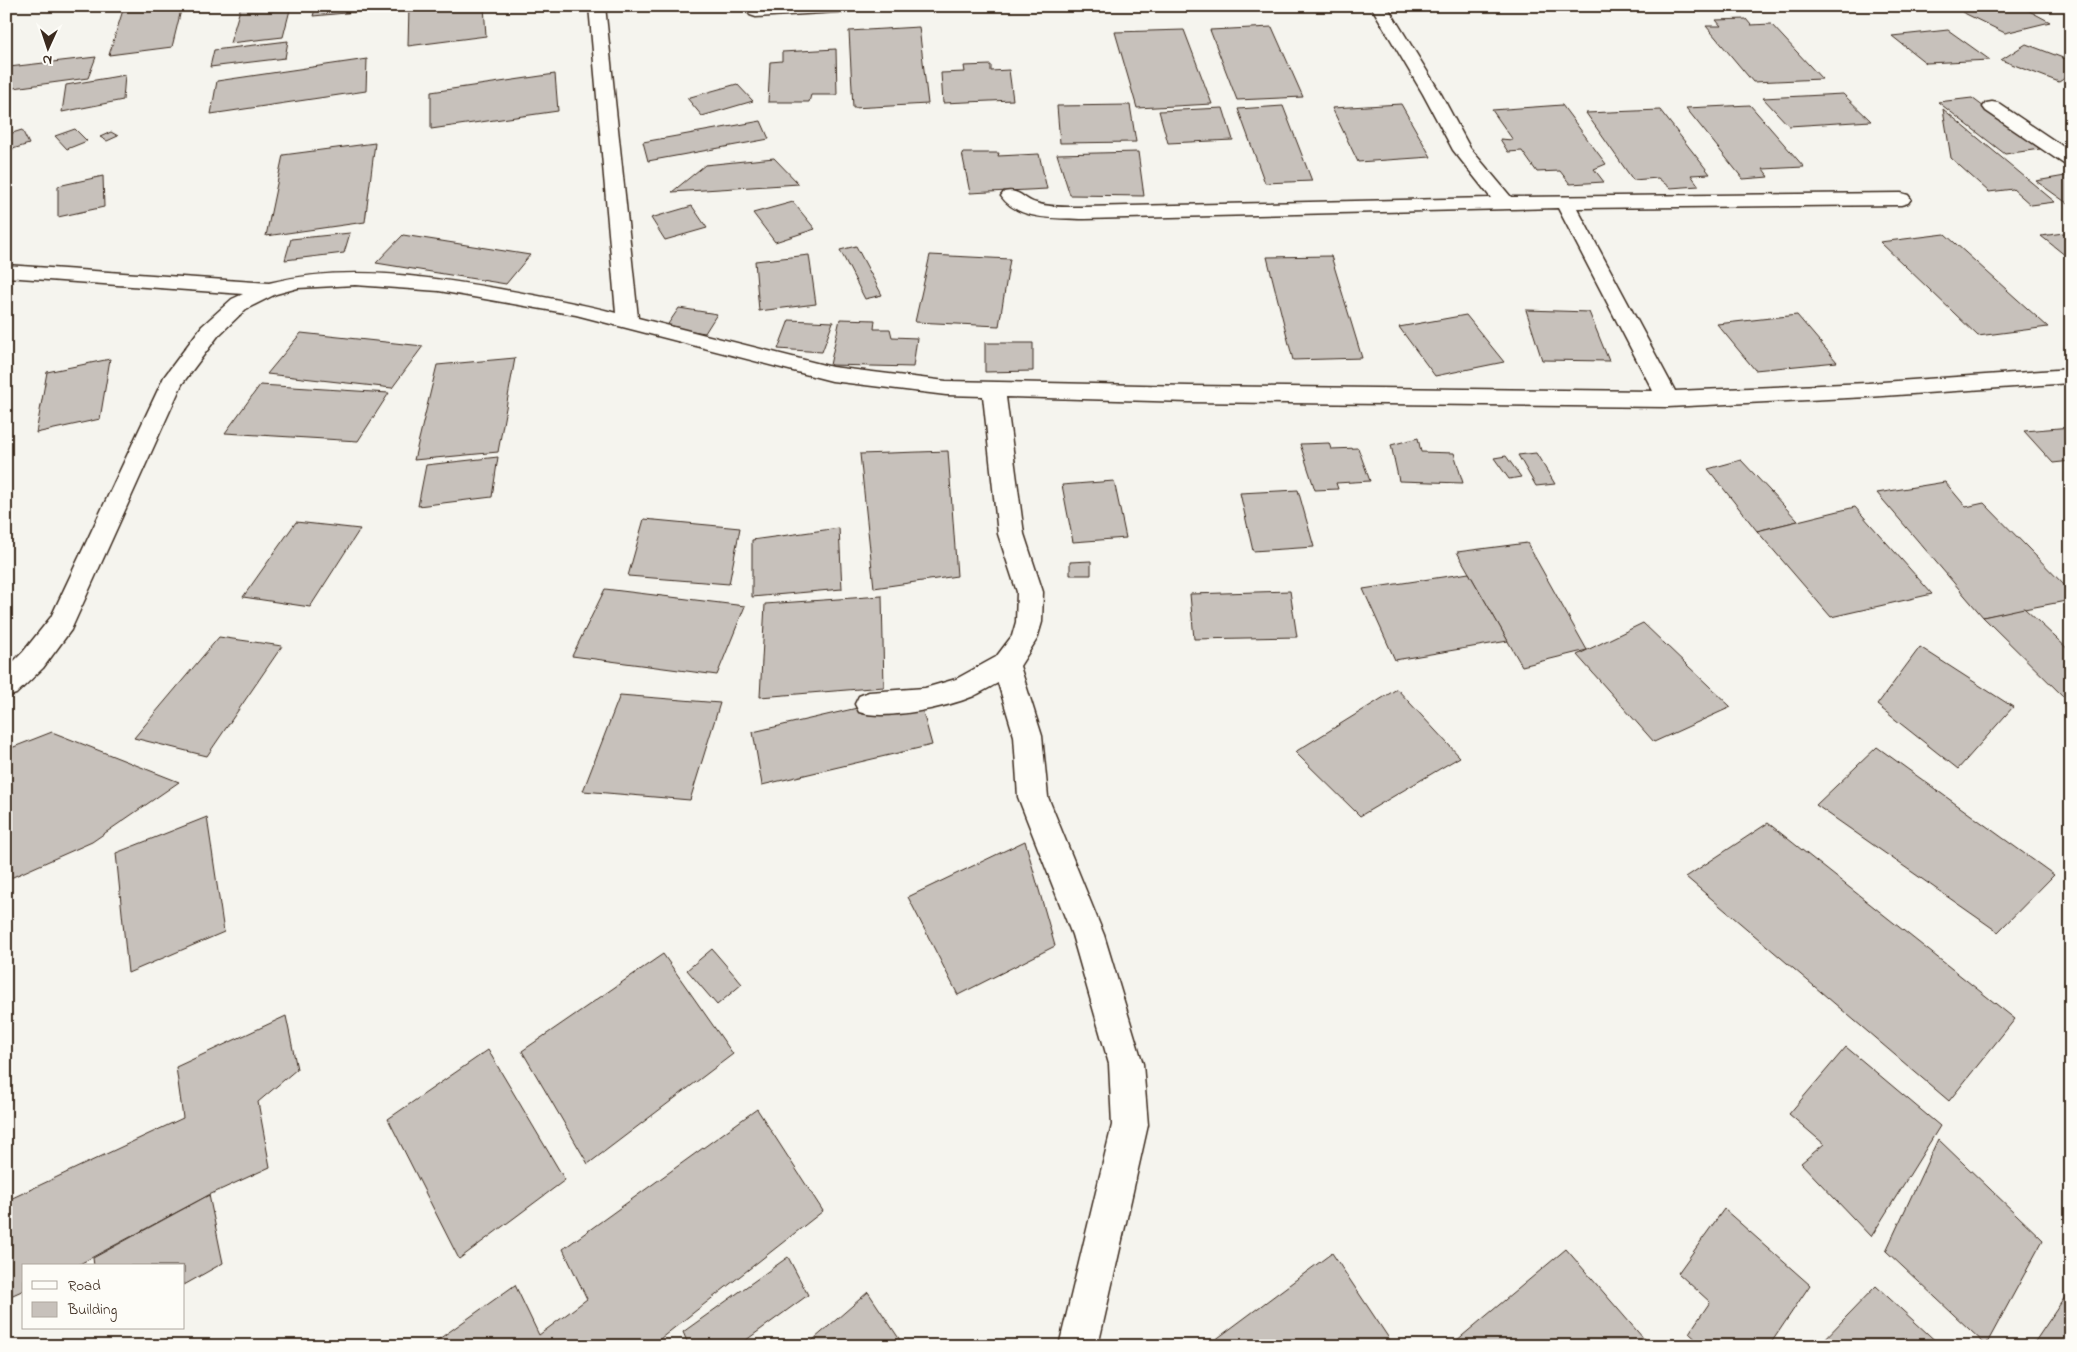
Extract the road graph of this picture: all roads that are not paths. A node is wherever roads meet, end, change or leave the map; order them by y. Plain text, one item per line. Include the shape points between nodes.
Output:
1 (597, 6) edge
2 (855, 6) edge
3 (1379, 6) edge
4 (756, 12) dead end
5 (1992, 107) dead end
6 (2071, 160) edge
7 (1011, 196) dead end
8 (1901, 199) dead end
9 (1565, 202) junction
10 (1506, 203) junction
11 (6, 271) edge
12 (270, 289) junction
13 (628, 323) junction
14 (2071, 376) edge
15 (994, 390) junction
16 (1668, 399) junction
17 (1006, 665) junction
18 (6, 686) edge
19 (869, 704) dead end
20 (1078, 1346) edge

1 - 13 street
2 - 4 street
3 - 10 street via 1462,150
5 - 6 street
7 - 10 street via 1029,208 1068,212
8 - 9 street
9 - 10 street
9 - 16 street
11 - 12 street
12 - 13 street via 298,282 355,278 439,284 577,309
12 - 18 street via 239,304 210,331 172,382 62,622 33,660
13 - 15 street via 832,374 946,388
14 - 16 street
15 - 16 street
15 - 17 street via 1011,534 1030,592 1029,622 1024,639
17 - 19 street via 964,688 925,700
17 - 20 street via 1028,736 1033,797 1088,935 1126,1064 1130,1125

